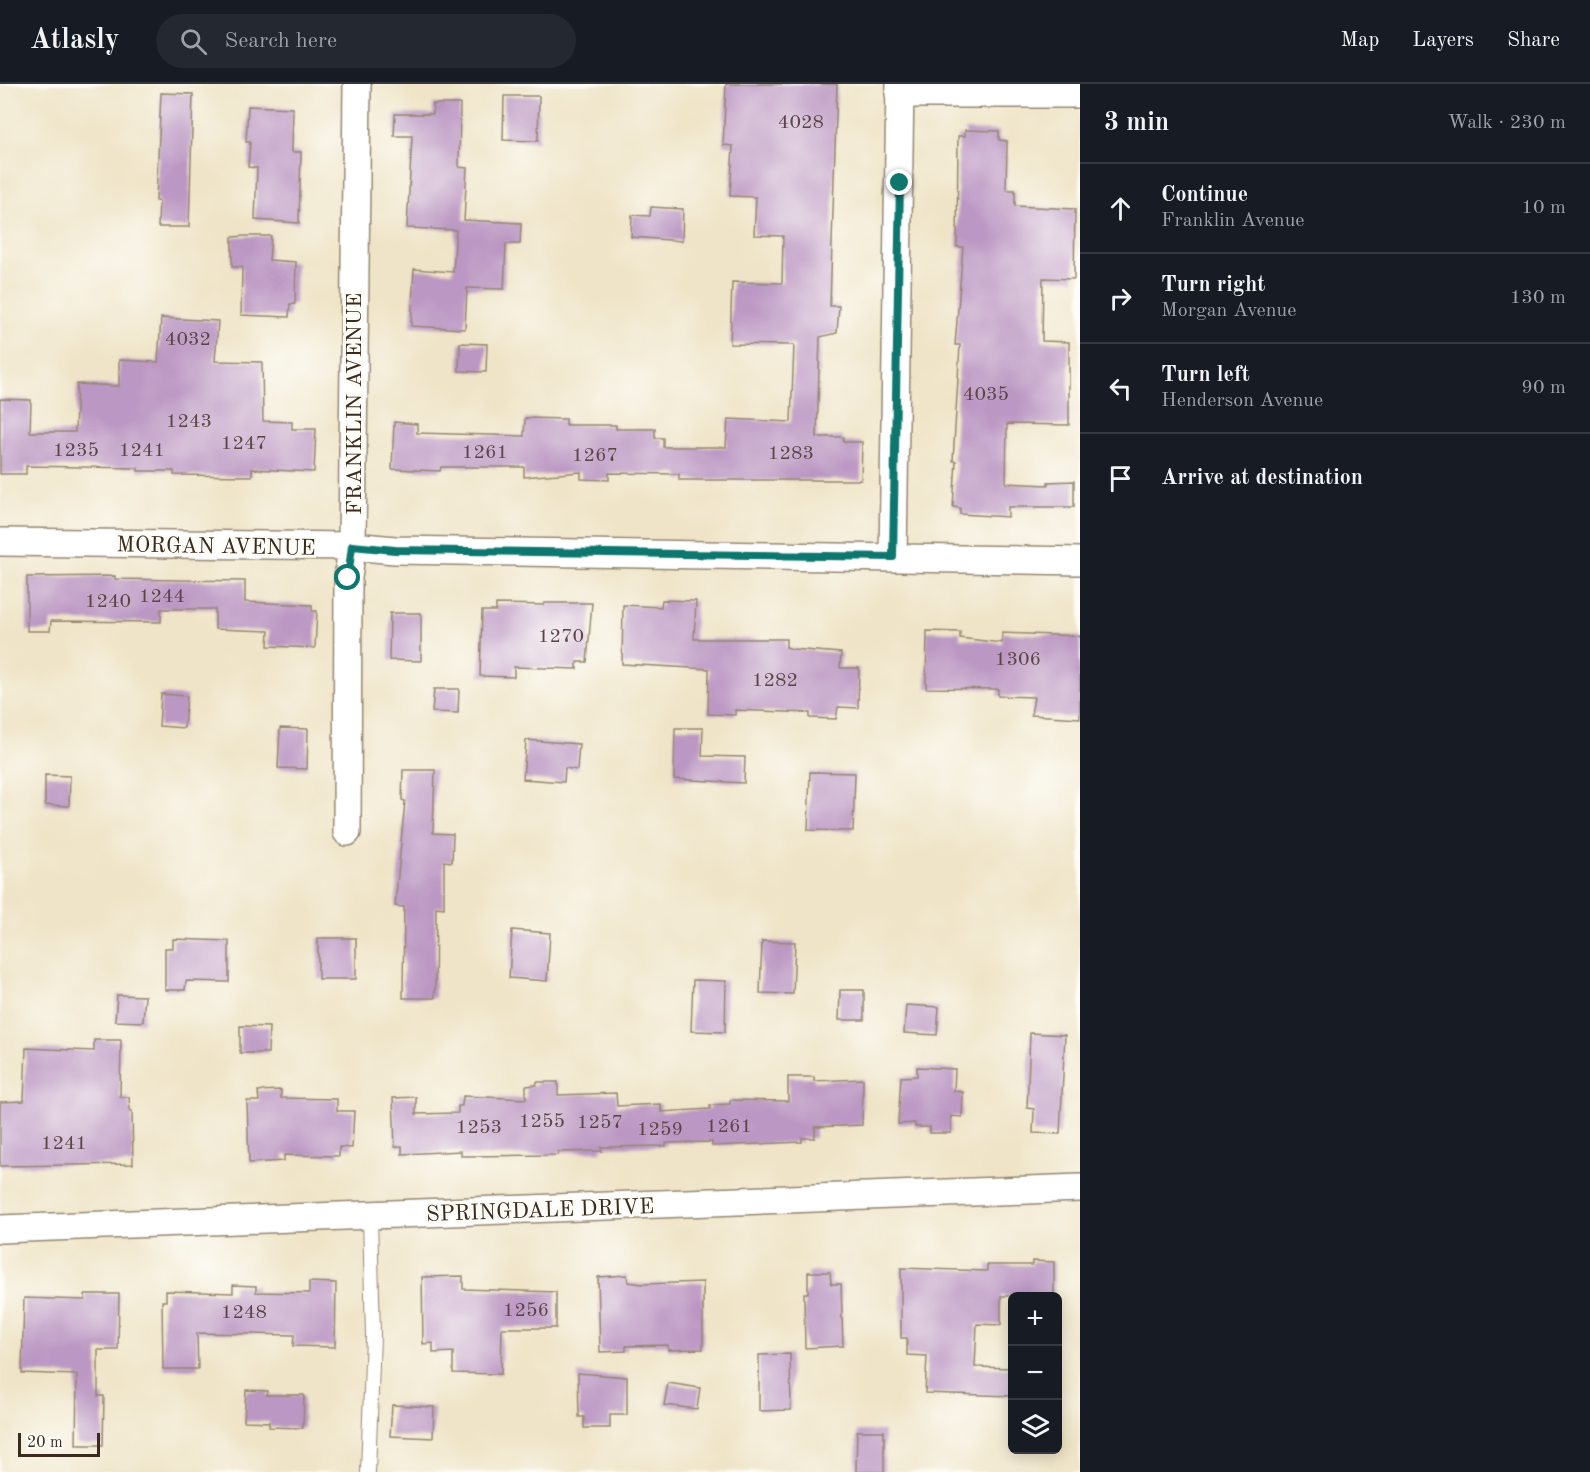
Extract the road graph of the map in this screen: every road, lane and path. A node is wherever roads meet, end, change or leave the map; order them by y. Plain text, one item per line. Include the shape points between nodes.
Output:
1 (357, 84) edge
2 (900, 89) edge
3 (1080, 94) edge
4 (0, 542) edge
5 (352, 546) junction
6 (893, 557) junction
7 (1080, 561) edge
8 (347, 832) dead end
9 (1080, 1188) edge
10 (370, 1216) junction
11 (0, 1229) edge
12 (368, 1472) edge

1 - 5 street, FRANKLIN AVENUE
2 - 3 street
2 - 6 street
4 - 5 street, MORGAN AVENUE
5 - 6 street, MORGAN AVENUE via 395,550
5 - 8 street, FRANKLIN AVENUE via 348,578
6 - 7 street, MORGAN AVENUE
9 - 10 street, SPRINGDALE DRIVE
10 - 11 street, SPRINGDALE DRIVE
10 - 12 lane via 373,1336

